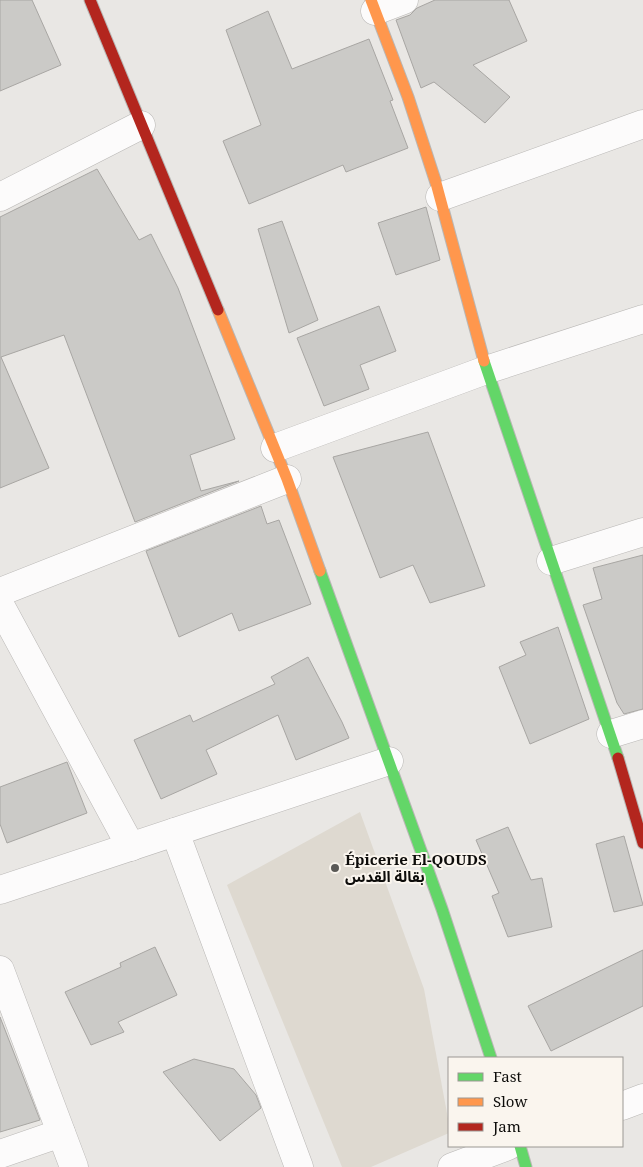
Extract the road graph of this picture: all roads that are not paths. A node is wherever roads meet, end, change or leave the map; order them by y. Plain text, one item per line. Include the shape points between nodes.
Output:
1 (90, 0) edge
2 (404, 0) edge
3 (373, 6) edge
4 (643, 124) edge
5 (141, 125) junction
6 (0, 197) edge
7 (440, 198) junction
8 (643, 319) edge
9 (486, 370) junction
10 (275, 448) junction
11 (287, 479) junction
12 (643, 532) edge
13 (551, 561) junction
14 (0, 592) edge
15 (3, 617) edge
16 (643, 724) edge
17 (611, 734) junction
18 (389, 762) junction
19 (175, 832) junction
20 (643, 843) edge
21 (131, 847) junction
22 (0, 890) edge
23 (0, 970) edge
24 (491, 1057) edge
25 (643, 1098) edge
26 (623, 1106) edge
27 (61, 1133) junction
28 (505, 1147) edge
29 (520, 1147) edge
30 (0, 1154) edge
31 (74, 1167) edge
32 (298, 1167) edge
33 (452, 1167) edge
34 (526, 1167) edge

1 - 5 street
2 - 3 street
3 - 7 street via 408,97
4 - 7 street
5 - 6 street
5 - 10 street
7 - 9 street
8 - 9 street
9 - 10 street
9 - 13 street
10 - 11 street
11 - 14 street
11 - 18 street
12 - 13 street
13 - 17 street
15 - 21 street
16 - 17 street
17 - 20 street
18 - 19 street
18 - 24 street
19 - 21 street
19 - 32 street
21 - 22 street
23 - 27 street
25 - 26 street
27 - 30 street
27 - 31 street
28 - 33 street
29 - 34 street

